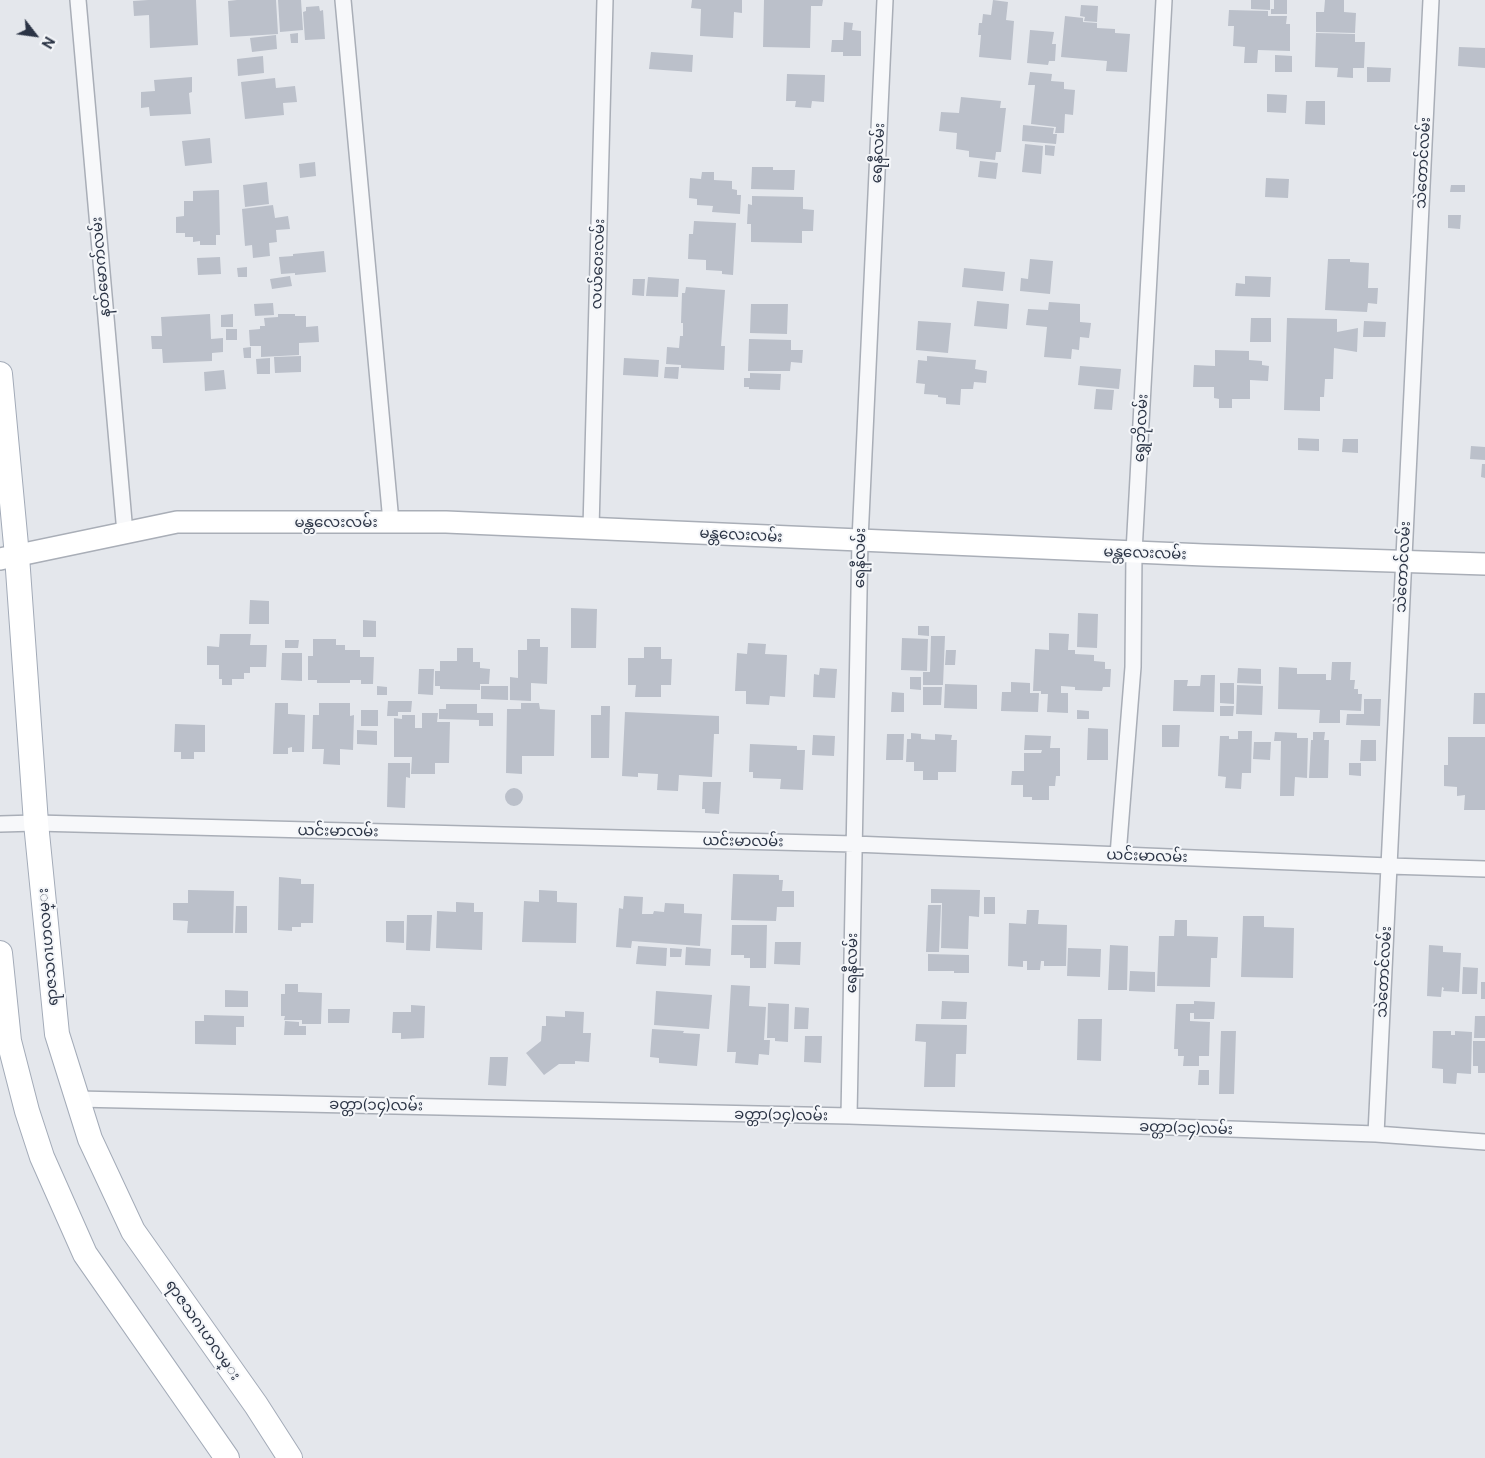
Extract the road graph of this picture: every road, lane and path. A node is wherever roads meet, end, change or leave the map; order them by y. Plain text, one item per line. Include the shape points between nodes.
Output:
1 (78, 0) edge
2 (343, 0) edge
3 (605, 0) edge
4 (885, 0) edge
5 (1164, 0) edge
6 (1430, 0) edge
7 (0, 374) edge
8 (391, 522) junction
9 (591, 528) junction
10 (125, 533) junction
11 (860, 540) junction
12 (1134, 552) junction
13 (9, 558) edge
14 (1404, 562) junction
15 (1485, 564) edge
16 (36, 823) junction
17 (0, 824) edge
18 (854, 844) junction
19 (1118, 855) junction
20 (1389, 866) junction
21 (1485, 869) edge
22 (0, 953) edge
23 (77, 1099) junction
24 (850, 1116) junction
25 (1376, 1134) junction
26 (1485, 1142) edge
27 (227, 1458) edge
28 (290, 1458) edge

1 - 10 street, နတ်မောက်လမ်း
2 - 8 street
3 - 9 street, လယ်ဝေးလမ်း
4 - 11 street, ရေနီလမ်း
5 - 12 street, ရွှေဘိုလမ်း
6 - 14 street, သဲတောင်လမ်း
7 - 13 main road, ရာဇသဂၤဟလမ္း
8 - 9 main road, မန္တလေးလမ်း
8 - 10 main road, မန္တလေးလမ်း via 177,522
9 - 11 main road, မန္တလေးလမ်း
10 - 13 main road, မန္တလေးလမ်း
11 - 12 main road, မန္တလေးလမ်း
11 - 18 street, ရေနီလမ်း
12 - 14 main road, မန္တလေးလမ်း
12 - 19 street, ရွှေဘိုလမ်း via 1133,667
13 - 16 main road, ရာဇသဂၤဟလမ္း
14 - 15 main road, မန္တလေးလမ်း
14 - 20 street, သဲတောင်လမ်း
16 - 17 street, ယင်းမာလမ်း
16 - 18 street, ယင်းမာလမ်း
16 - 23 main road, ရာဇသဂၤဟလမ္း via 56,1034
18 - 19 street, ယင်းမာလမ်း
18 - 24 street, ရေနီလမ်း
19 - 20 street, ယင်းမာလမ်း
20 - 21 street, ယင်းမာလမ်း
20 - 25 street, သဲတောင်လမ်း
22 - 27 main road via 9,1041 27,1111 42,1157 85,1254
23 - 24 street, ခတ္တာ(၁၄)လမ်း
23 - 28 main road, ရာဇသဂၤဟလမ္း via 90,1138 133,1231
24 - 25 street, ခတ္တာ(၁၄)လမ်း
25 - 26 street, ခတ္တာ(၁၄)လမ်း

